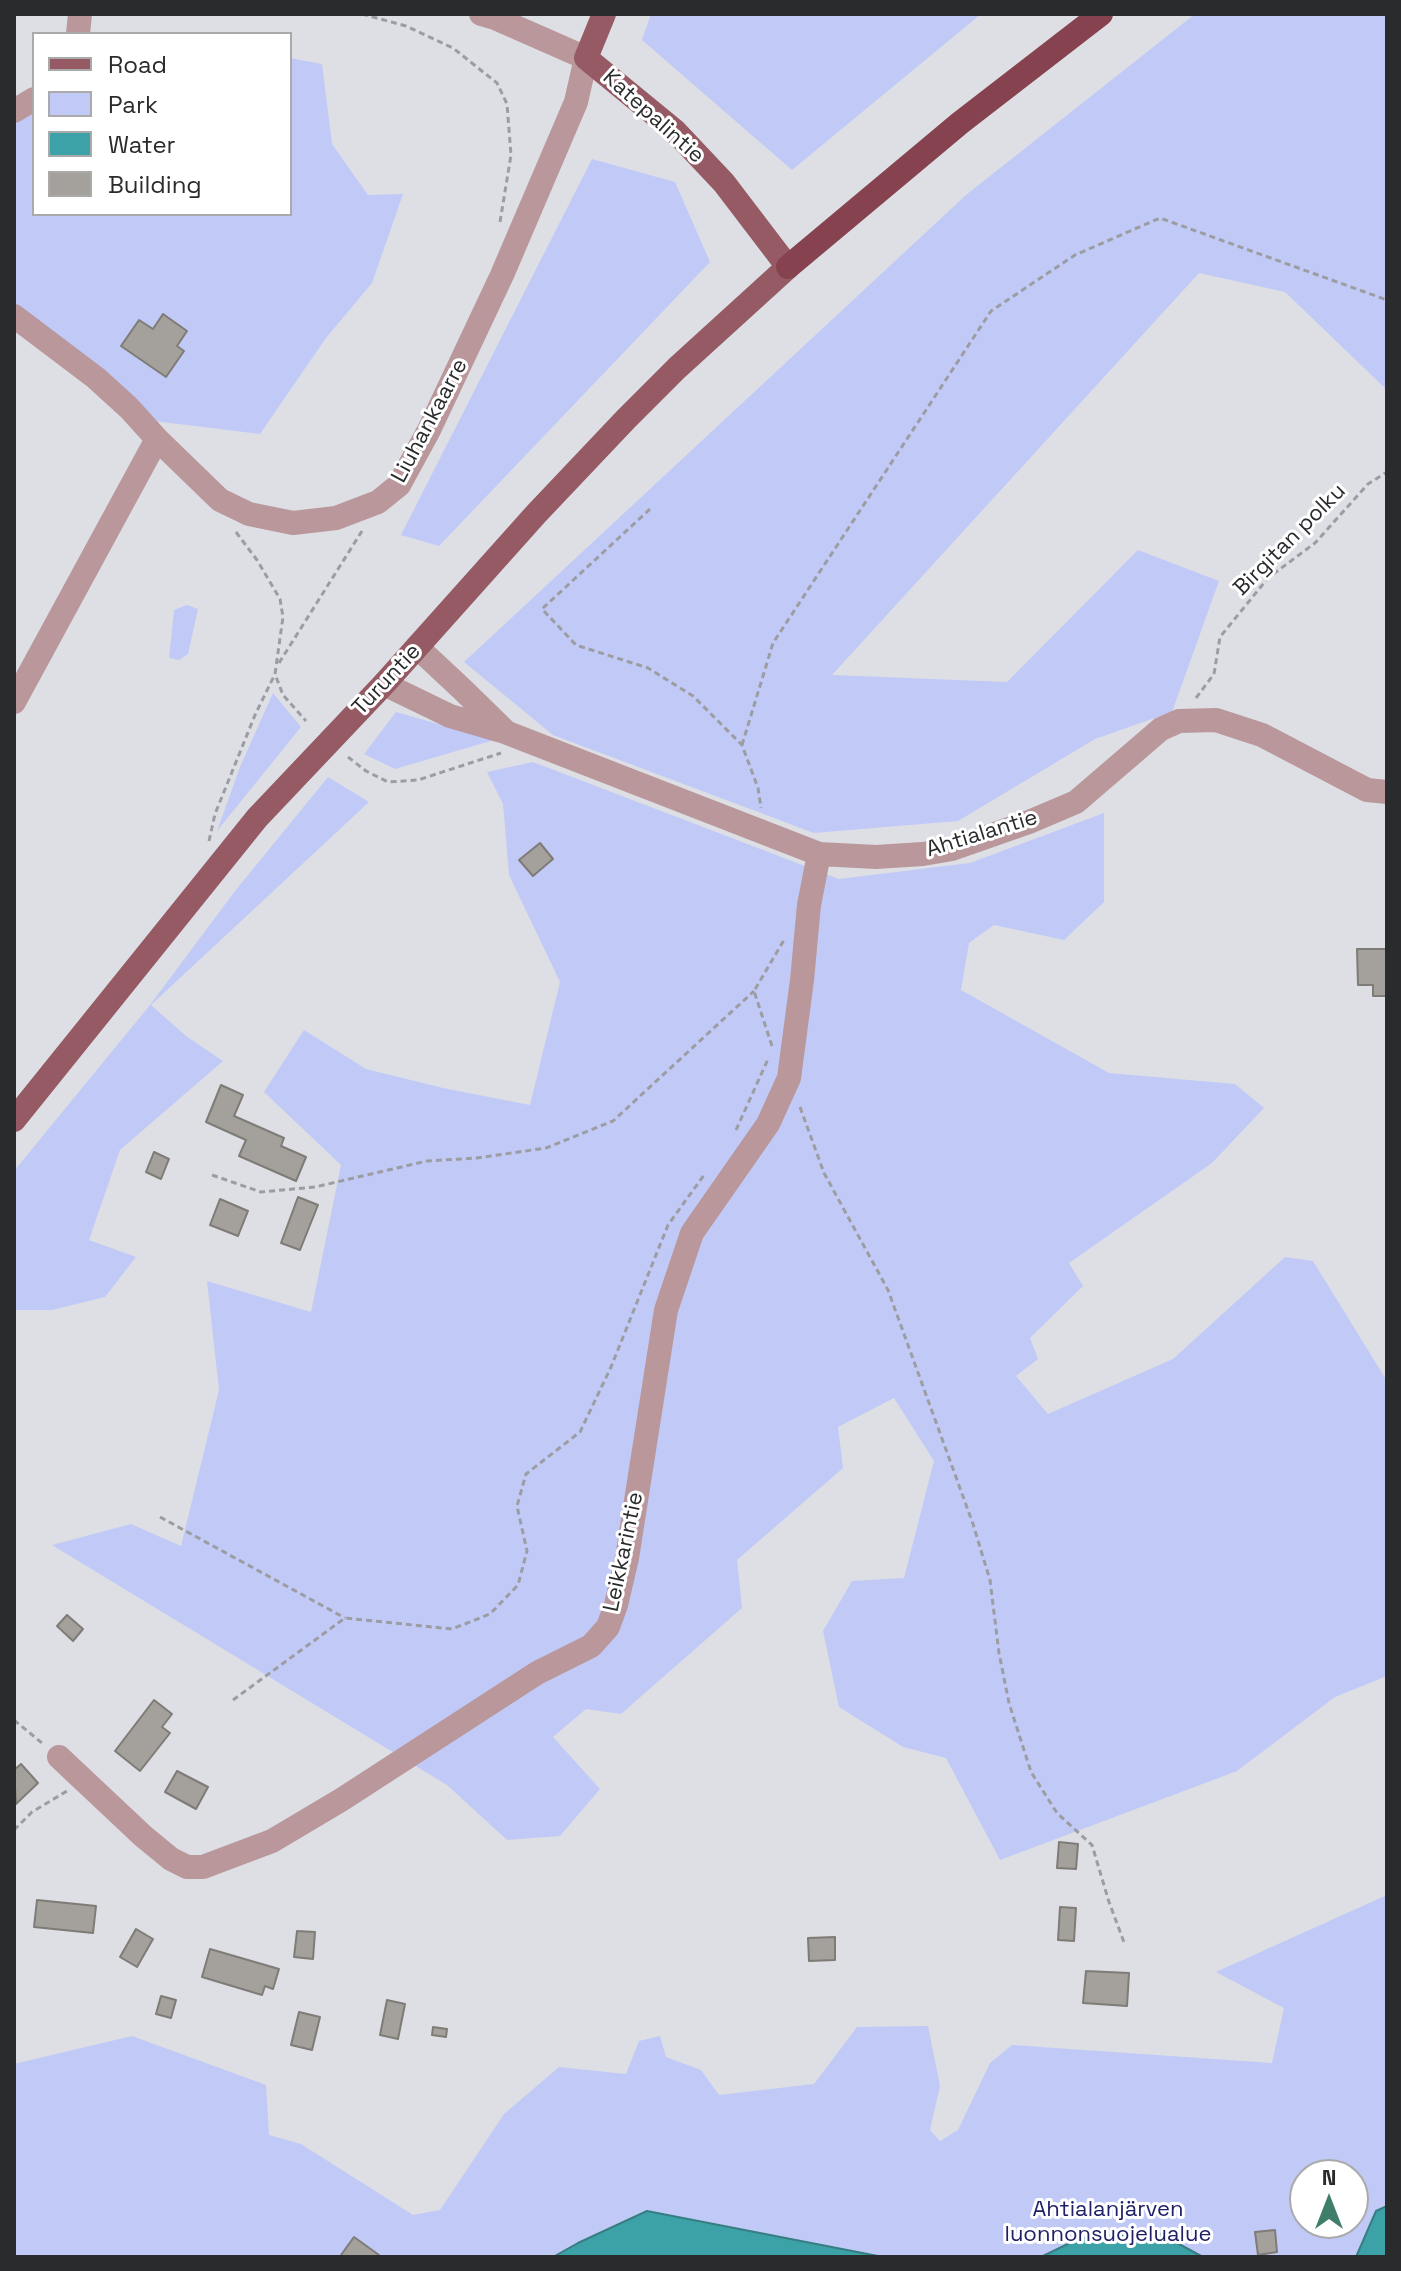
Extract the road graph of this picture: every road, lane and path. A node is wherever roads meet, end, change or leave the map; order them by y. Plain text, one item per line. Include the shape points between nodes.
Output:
1 (362, 14) edge
2 (481, 14) edge
3 (604, 14) edge
4 (1101, 14) edge
5 (586, 58) junction
6 (32, 100) edge
7 (14, 111) edge
8 (501, 232) dead end
9 (788, 267) junction
10 (1387, 300) edge
11 (16, 321) edge
12 (157, 439) junction
13 (1387, 472) edge
14 (378, 502) junction
15 (650, 509) dead end
16 (234, 530) dead end
17 (417, 647) junction
18 (277, 666) junction
19 (275, 674) junction
20 (384, 684) junction
21 (14, 702) edge
22 (306, 721) dead end
23 (1179, 721) junction
24 (505, 732) junction
25 (533, 743) junction
26 (742, 745) junction
27 (348, 757) dead end
28 (1387, 792) edge
29 (765, 833) junction
30 (208, 844) dead end
31 (819, 854) junction
32 (788, 935) dead end
33 (754, 991) junction
34 (789, 1078) junction
35 (14, 1120) edge
36 (735, 1132) dead end
37 (710, 1167) dead end
38 (212, 1175) dead end
39 (160, 1517) dead end
40 (345, 1618) junction
41 (233, 1700) dead end
42 (14, 1720) edge
43 (59, 1757) joint
44 (84, 1780) junction
45 (14, 1830) edge
46 (1125, 1945) dead end

1 - 8 path via 406,26 453,48 497,83 507,104 511,155
2 - 5 street, Katepalintie
3 - 5 main road
4 - 9 highway
5 - 9 main road, Katepalintie via 675,131 724,183
5 - 14 street, Liuhankaarre via 576,102 436,416 399,485
6 - 7 street
9 - 17 main road, Turuntie via 626,419
10 - 26 path via 1160,218 1075,255 991,311 773,643
11 - 12 street, Liuhankaarre via 96,378
12 - 14 street, Liuhankaarre via 220,500 249,514 293,523 336,518
12 - 21 street
13 - 23 path, Birgitan polku via 1368,484 1315,543 1268,578 1220,637 1214,674
14 - 18 path
15 - 26 path via 542,609 576,645 648,668 693,696
16 - 18 path via 280,599
17 - 20 main road, Turuntie
17 - 24 street, Ahtialantie
18 - 19 path
19 - 22 path via 283,695
19 - 30 path via 215,814
20 - 24 street, Ahtialantie via 450,716
20 - 35 main road, Turuntie via 257,818
23 - 28 street via 1216,720 1251,731 1367,790
23 - 31 street, Ahtialantie via 1161,729 1076,802 1029,822 923,854
24 - 25 street, Ahtialantie
25 - 27 path via 418,780 388,782
25 - 29 street, Ahtialantie
26 - 29 path via 758,788
29 - 31 street, Ahtialantie
31 - 34 street, Leikkarintie
32 - 33 path
33 - 36 path via 773,1049
33 - 38 path via 613,1121 546,1148 427,1161 315,1187 261,1192
34 - 44 street, Leikkarintie via 768,1124 692,1233 666,1310 616,1605 608,1627 591,1646 537,1673 272,1841 203,1867 171,1859
34 - 46 path via 824,1173 888,1290 973,1524 990,1580 1009,1703 1031,1772 1057,1813 1092,1845
37 - 40 path via 668,1225 580,1432 526,1474 517,1506 527,1551 518,1585 490,1614 452,1629
39 - 40 path
40 - 41 path
42 - 43 path
43 - 44 street, Leikkarintie
44 - 45 path via 32,1812

